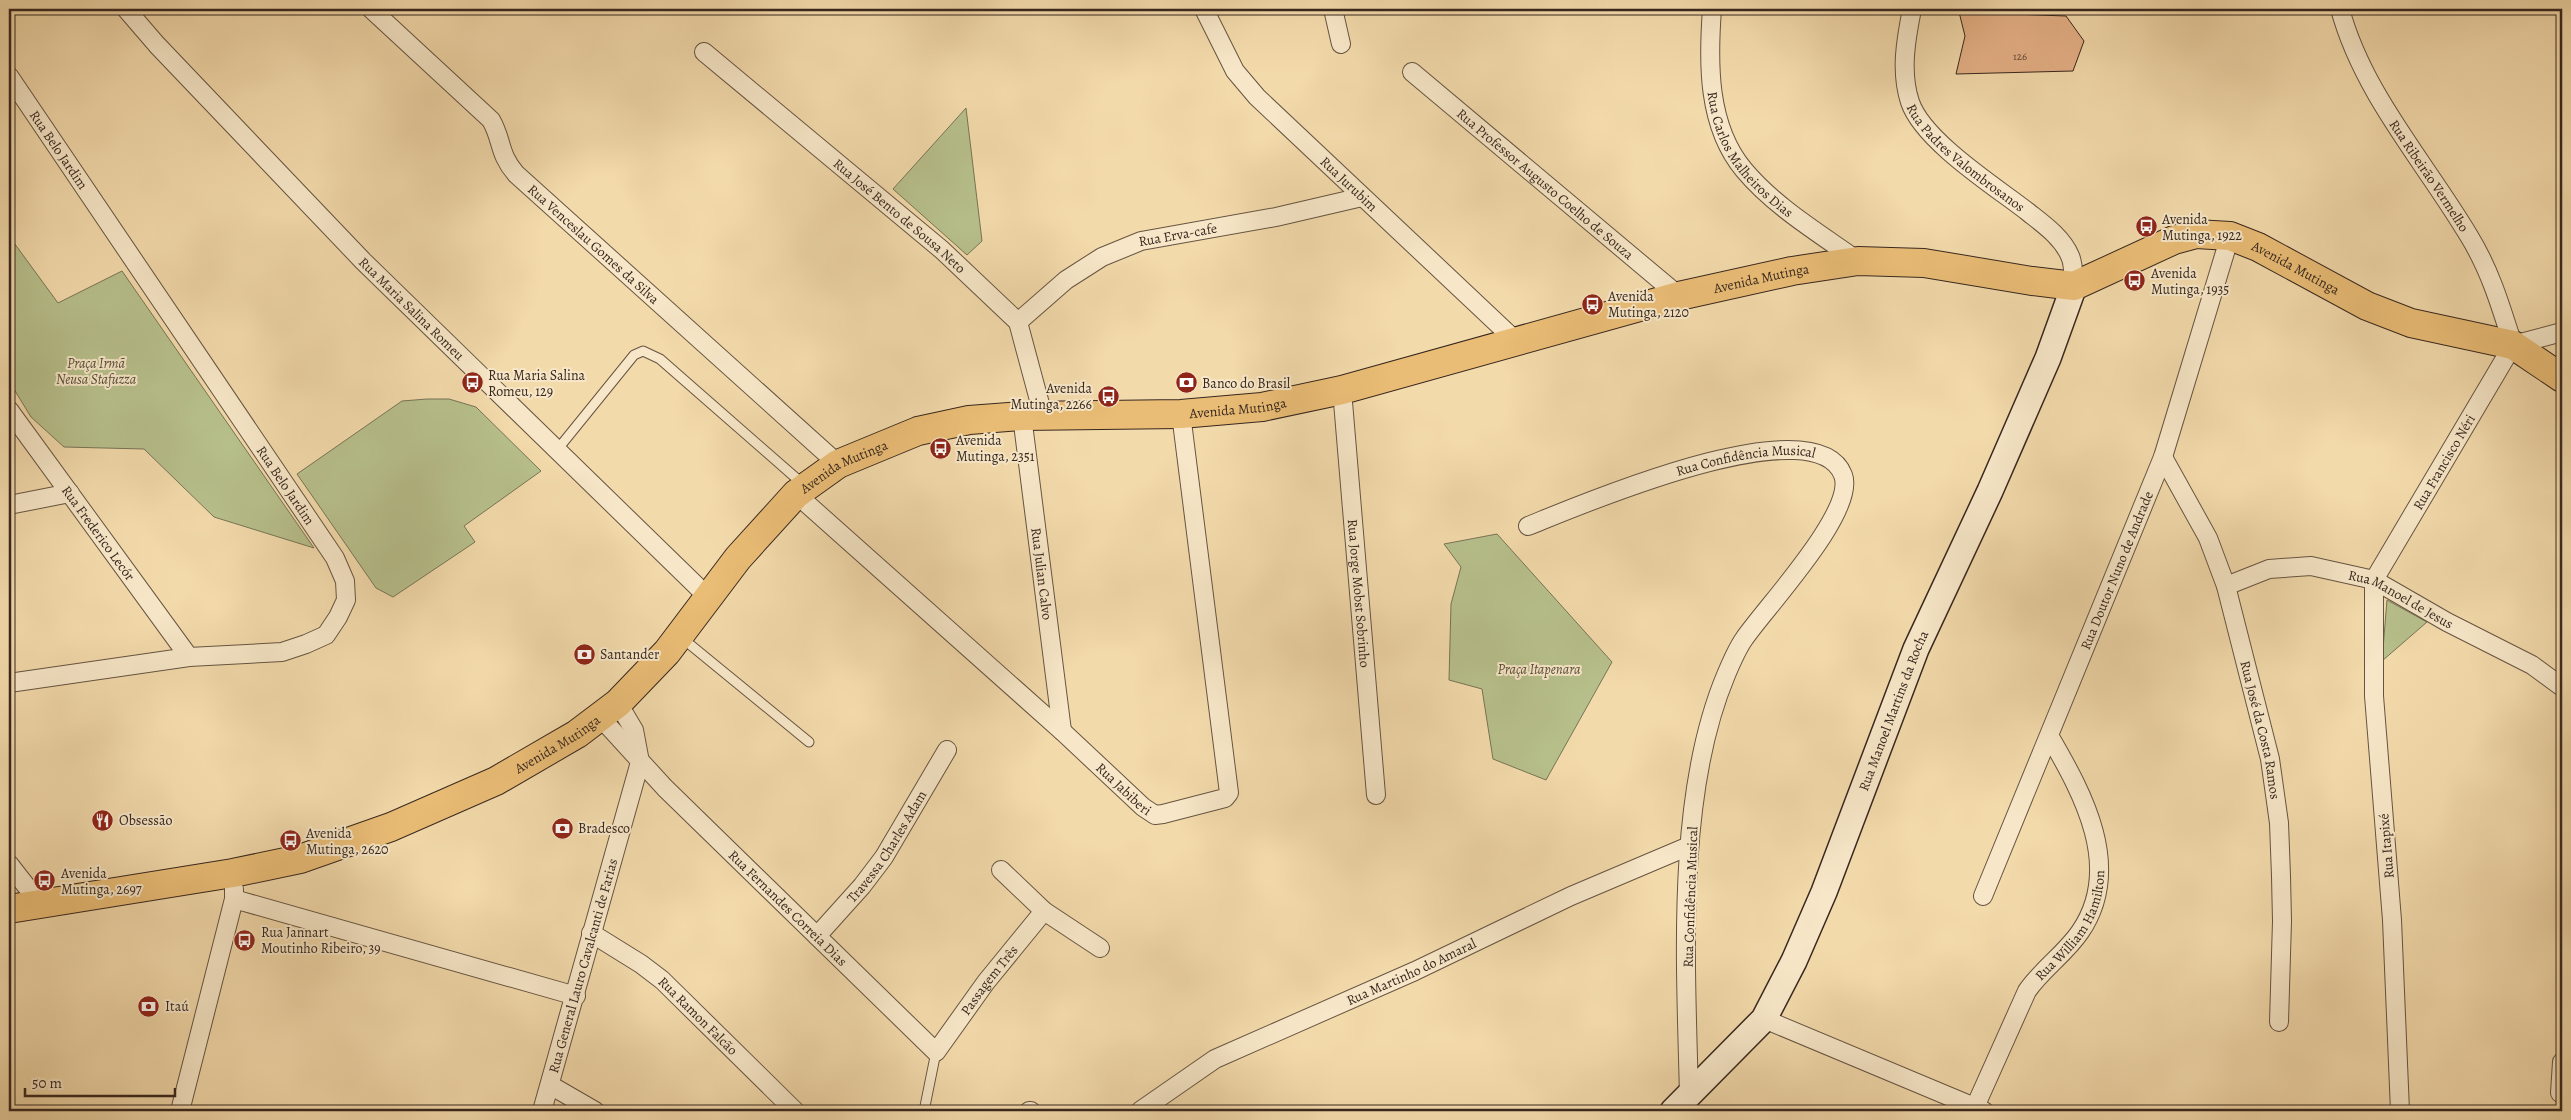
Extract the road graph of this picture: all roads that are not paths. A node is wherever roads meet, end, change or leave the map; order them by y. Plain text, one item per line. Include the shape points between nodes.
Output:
1 (126, 9) edge
2 (371, 9) edge
3 (1204, 9) edge
4 (1333, 9) edge
5 (1712, 9) edge
6 (1912, 9) edge
7 (2340, 9) edge
8 (1341, 44) dead end
9 (704, 52) dead end
10 (1412, 72) dead end
11 (9, 76) edge
12 (1362, 197) junction
13 (2230, 236) junction
14 (1858, 261) junction
15 (2074, 286) junction
16 (1679, 296) junction
17 (1018, 322) junction
18 (2562, 332) edge
19 (1517, 342) junction
20 (2513, 345) junction
21 (2562, 378) edge
22 (1342, 390) junction
23 (9, 410) edge
24 (1181, 414) junction
25 (1033, 416) junction
26 (557, 450) junction
27 (2163, 458) junction
28 (838, 464) junction
29 (801, 491) junction
30 (70, 494) junction
31 (9, 505) edge
32 (1528, 526) dead end
33 (2374, 580) junction
34 (2226, 586) junction
35 (709, 598) junction
36 (679, 636) junction
37 (189, 658) junction
38 (9, 683) edge
39 (2562, 687) edge
40 (609, 710) junction
41 (1062, 731) junction
42 (2050, 737) junction
43 (809, 742) dead end
44 (947, 750) dead end
45 (640, 762) junction
46 (1376, 795) dead end
47 (1689, 846) junction
48 (9, 864) edge
49 (1001, 870) dead end
50 (234, 886) junction
51 (1982, 896) dead end
52 (41, 905) junction
53 (9, 909) edge
54 (1044, 911) junction
55 (592, 932) junction
56 (817, 936) junction
57 (1100, 948) dead end
58 (576, 996) junction
59 (1764, 1019) junction
60 (2279, 1022) dead end
61 (936, 1052) junction
62 (2562, 1062) edge
63 (550, 1085) junction
64 (2560, 1093) dead end
65 (1681, 1104) edge
66 (1980, 1109) edge
67 (180, 1111) edge
68 (542, 1111) edge
69 (595, 1111) edge
70 (795, 1111) edge
71 (924, 1111) edge
72 (1140, 1111) edge
73 (2400, 1111) edge

1 - 26 street, Rua Maria Salina Romeu via 363,261
2 - 28 street, Rua Venceslau Gomes da Silva via 490,120 498,132 505,160 516,174
3 - 12 street, Rua Jurubim via 1235,71 1257,97
4 - 8 street
5 - 14 street, Rua Carlos Malheiros Dias via 1709,54 1714,100 1724,136 1744,170 1786,210
6 - 15 street, Rua Padres Valombrosanos via 1905,45 1906,83 1918,120 1948,150 2052,231 2070,256
7 - 20 street, Rua Ribeirão Vermelho via 2364,72 2470,236 2492,280
9 - 17 street, Rua José Bento de Sousa Neto via 942,250
10 - 16 street, Rua Professor Augusto Coelho de Souza
11 - 37 street, Rua Belo Jardim via 335,558 345,581 346,600 326,634 282,652
12 - 17 street, Rua Erva-cafe via 1276,217 1141,241 1102,258 1066,280
12 - 19 street, Rua Jurubim
13 - 15 main road, Avenida Mutinga via 2196,234 2174,240
13 - 20 main road, Avenida Mutinga via 2258,247 2376,310 2411,323
13 - 27 street, Rua Doutor Nuno de Andrade
14 - 15 main road, Avenida Mutinga via 1924,263
14 - 16 main road, Avenida Mutinga via 1792,271
15 - 59 main road, Rua Manoel Martins da Rocha via 2048,358 1916,649 1824,892
16 - 19 main road, Avenida Mutinga
17 - 25 street
18 - 20 street
19 - 22 main road, Avenida Mutinga
20 - 21 main road, Avenida Mutinga
20 - 33 street, Rua Francisco Néri
22 - 24 main road, Avenida Mutinga via 1262,407
22 - 46 street, Rua Jorge Mobst Sobrinho
23 - 30 street, Rua Frederico Lecór
24 - 25 main road, Avenida Mutinga
24 - 41 street, Rua Jabiberi via 1228,789 1225,798 1156,815 1143,807
25 - 28 main road, Avenida Mutinga via 969,420 918,431
25 - 41 street, Rua Julian Calvo
26 - 29 lane via 634,354 643,351 660,358
26 - 35 street, Rua Maria Salina Romeu
27 - 34 street, Rua José da Costa Ramos via 2208,538
27 - 42 street, Rua Doutor Nuno de Andrade
28 - 29 main road, Avenida Mutinga
29 - 35 main road, Avenida Mutinga via 738,558
29 - 41 street, Rua Jabiberi
30 - 31 street
30 - 37 street, Rua Frederico Lecór
32 - 47 street, Rua Confidência Musical via 1681,469 1762,451 1817,453 1832,460 1843,474 1841,497 1815,548 1742,640 1726,676 1710,720
33 - 34 street, Rua Manoel de Jesus via 2310,566 2269,569
33 - 39 street, Rua Manoel de Jesus via 2532,665
33 - 73 street, Rua Itapixé via 2374,696 2392,920
34 - 60 street, Rua José da Costa Ramos via 2270,759 2279,823 2282,920
35 - 36 main road, Avenida Mutinga
36 - 40 main road, Avenida Mutinga
36 - 43 lane
37 - 38 street, Rua Belo Jardim
40 - 45 street via 634,730
40 - 50 main road, Avenida Mutinga via 577,734 496,781 391,828
42 - 51 street, Rua Doutor Nuno de Andrade
42 - 66 street, Rua William Hamilton via 2077,784 2091,818 2099,873 2096,898 2080,932 2037,976 2027,991
44 - 56 street, Travessa Charles Adam via 884,858
45 - 55 street, Rua General Lauro Cavalcanti de Farias
45 - 56 street, Rua Fernandes Correia Dias
47 - 65 street, Rua Confidência Musical
47 - 72 street, Rua Martinho do Amaral via 1571,896 1215,1060
48 - 52 street
49 - 54 street
50 - 52 main road, Avenida Mutinga
50 - 58 street
50 - 67 street
52 - 53 main road, Avenida Mutinga
54 - 57 street
54 - 61 street, Passagem Três via 986,982
55 - 58 street, Rua General Lauro Cavalcanti de Farias
55 - 70 street, Rua Ramon Falcão via 662,980
56 - 61 street, Rua Fernandes Correia Dias
58 - 63 street, Rua General Lauro Cavalcanti de Farias
59 - 65 main road, Rua Manoel Martins da Rocha
59 - 66 street
61 - 71 lane
62 - 64 street
63 - 68 street, Rua General Lauro Cavalcanti de Farias
63 - 69 street

